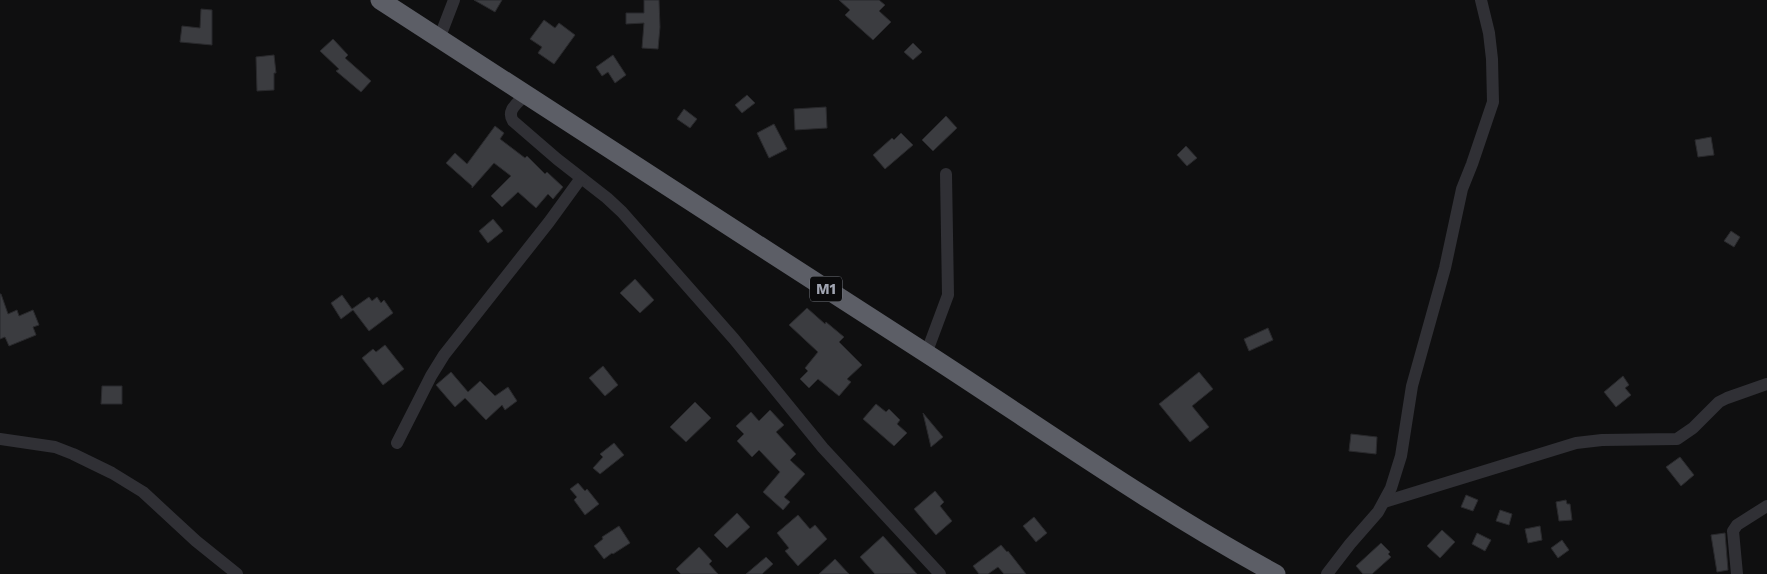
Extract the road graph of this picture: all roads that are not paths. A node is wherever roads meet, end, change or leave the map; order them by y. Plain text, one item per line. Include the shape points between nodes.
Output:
1 (380, 0) edge
2 (454, 0) edge
3 (1481, 0) edge
4 (439, 39) junction
5 (526, 95) junction
6 (946, 174) dead end
7 (581, 178) junction
8 (926, 354) junction
9 (1767, 384) edge
10 (0, 439) edge
11 (397, 443) dead end
12 (1384, 502) junction
13 (1767, 506) edge
14 (237, 574) edge
15 (940, 574) edge
16 (1276, 574) edge
17 (1327, 574) edge
18 (1737, 574) edge

1 - 4 highway, M1
2 - 4 street
3 - 12 street via 1489,33 1493,102 1462,189 1445,268 1412,386 1401,456 1392,488
4 - 5 highway, M1
5 - 7 street via 511,110 512,119
5 - 8 highway, M1
6 - 8 street via 948,295
7 - 11 street via 444,355
7 - 15 street via 607,198 634,226 734,339 823,448
8 - 16 highway, M1 via 1126,486 1216,542
9 - 12 street via 1719,402 1676,440 1576,442
10 - 14 street via 60,449 124,480 143,492
12 - 17 street
13 - 18 street via 1737,524 1733,531

